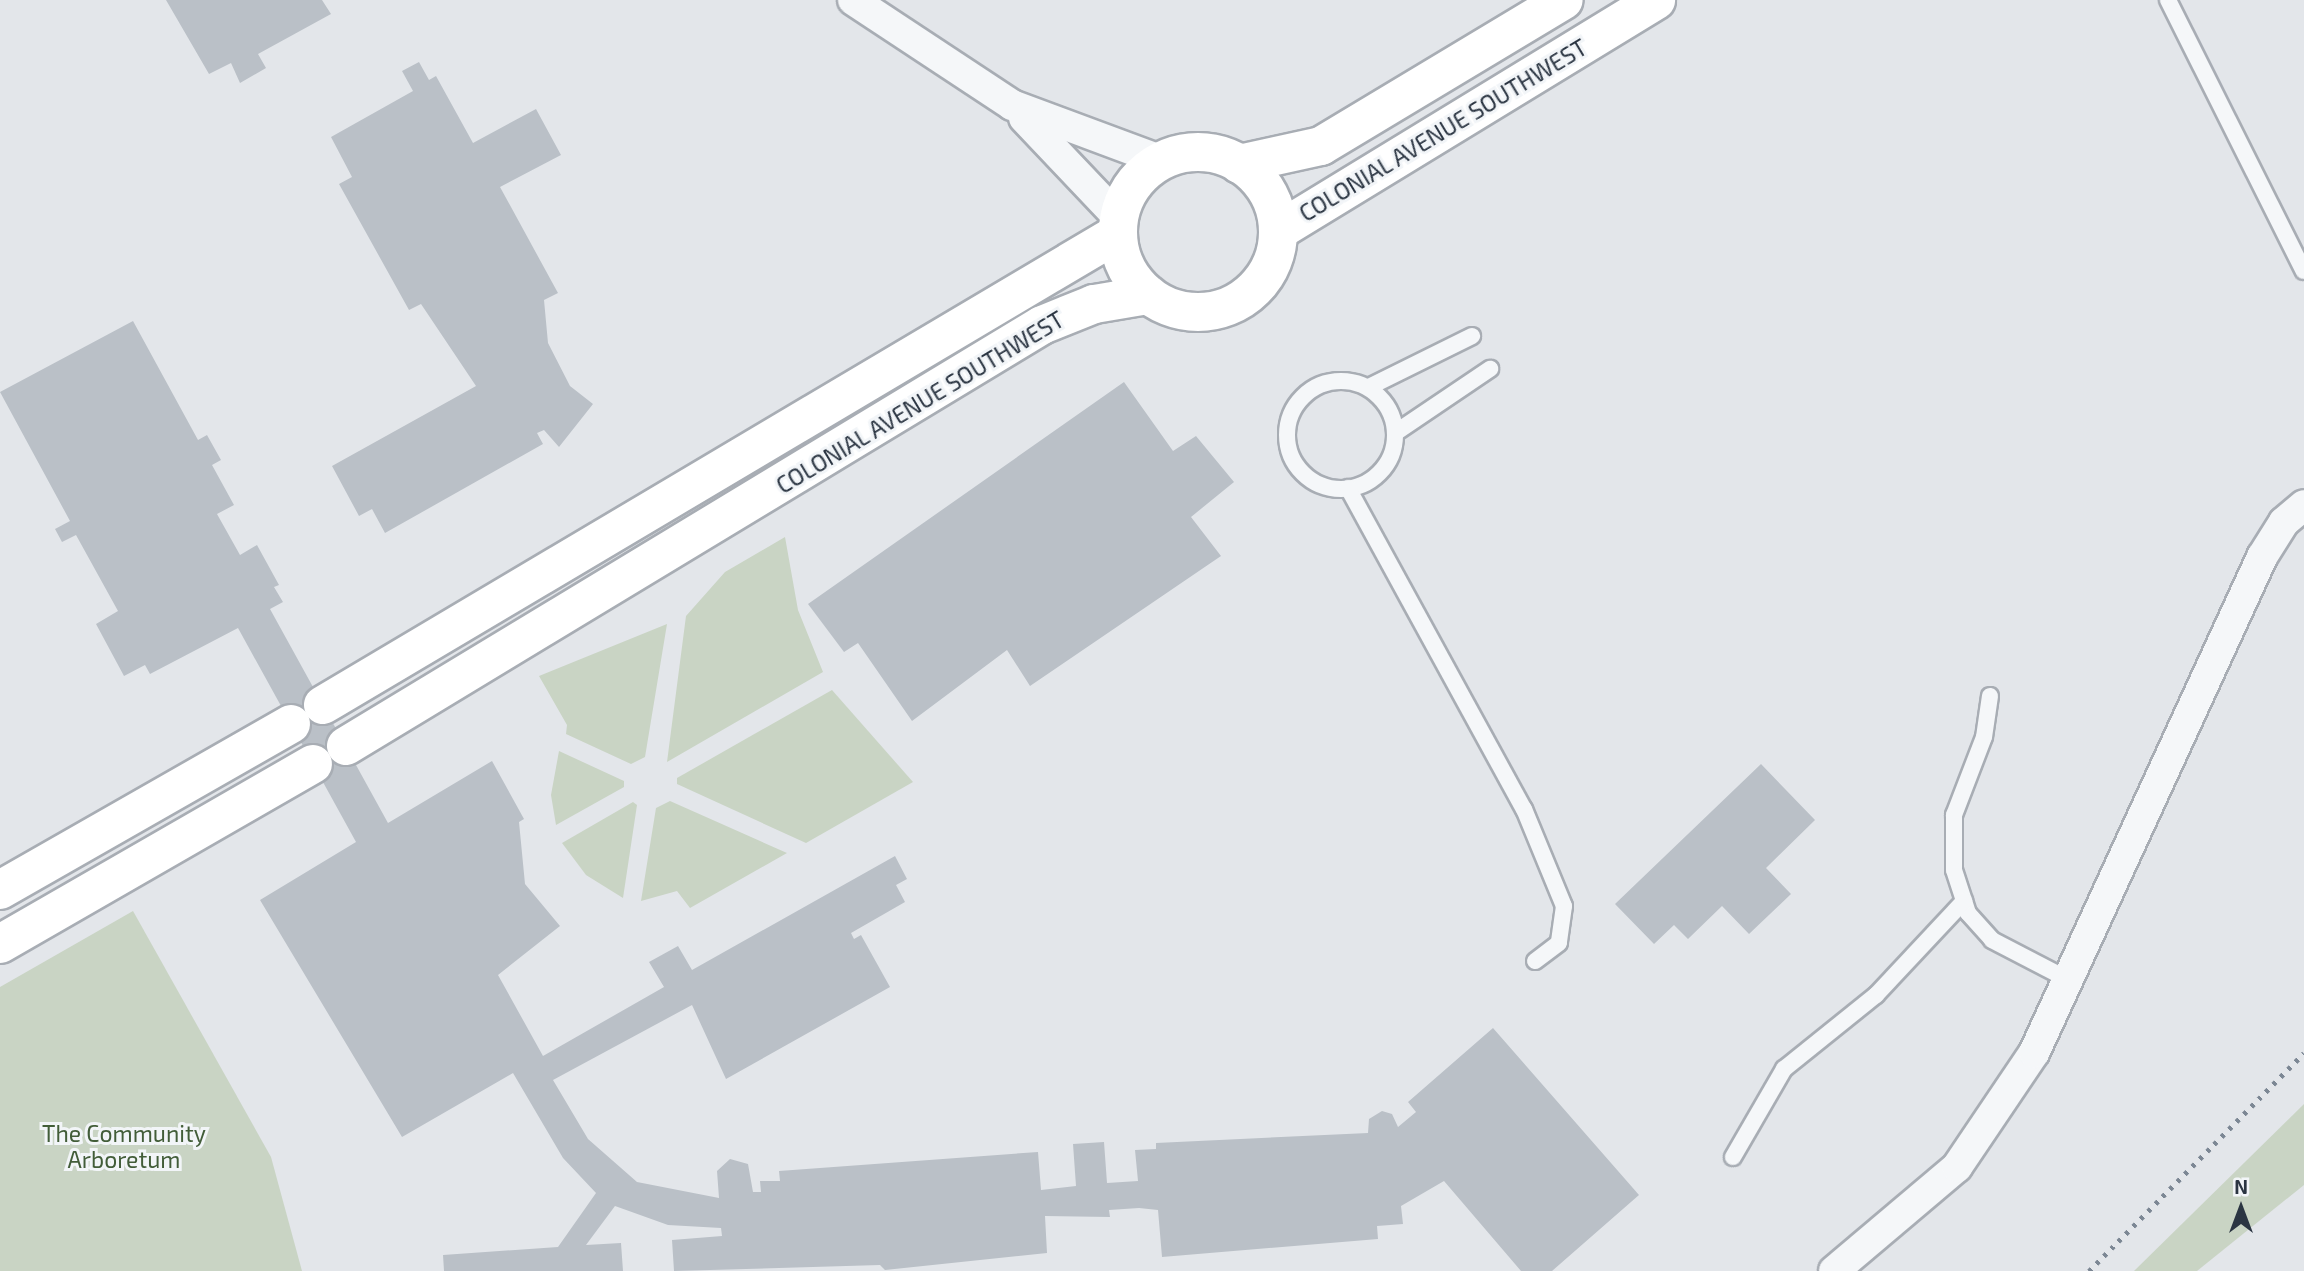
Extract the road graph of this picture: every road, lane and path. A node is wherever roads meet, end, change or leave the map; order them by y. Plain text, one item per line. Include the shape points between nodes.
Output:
1 (853, 0) edge
2 (1564, 0) edge
3 (1656, 0) edge
4 (2168, 0) edge
5 (1012, 105) junction
6 (1160, 160) junction
7 (1239, 163) junction
8 (1118, 226) junction
9 (1278, 231) junction
10 (2304, 271) edge
11 (1148, 295) junction
12 (1472, 336) dead end
13 (1489, 369) dead end
14 (1369, 387) junction
15 (1395, 433) junction
16 (1349, 488) junction
17 (2304, 505) edge
18 (1990, 696) dead end
19 (324, 705) dead end
20 (291, 724) dead end
21 (346, 746) dead end
22 (313, 764) dead end
23 (0, 890) edge
24 (1964, 901) junction
25 (0, 944) edge
26 (1535, 961) dead end
27 (2067, 979) junction
28 (1733, 1157) dead end
29 (1834, 1271) edge

1 - 5 street
2 - 7 main road, COLONIAL AVENUE SOUTHWEST via 1321,146
3 - 9 main road, COLONIAL AVENUE SOUTHWEST
4 - 10 lane
5 - 6 street
5 - 8 street
6 - 7 main road, COLONIAL AVENUE SOUTHWEST via 1197,151
6 - 8 main road, COLONIAL AVENUE SOUTHWEST via 1131,186
7 - 9 main road via 1267,190
8 - 11 main road via 1121,260
8 - 19 main road, COLONIAL AVENUE SOUTHWEST
9 - 11 main road, COLONIAL AVENUE SOUTHWEST via 1270,268 1231,306 1204,313 1177,310
11 - 21 main road, COLONIAL AVENUE SOUTHWEST via 1094,304 1042,325
12 - 14 lane
13 - 15 lane
14 - 15 lane via 1388,407
14 - 16 lane via 1342,379 1313,387 1291,409 1285,436 1291,463 1315,484
15 - 16 lane via 1391,459 1374,479
16 - 26 lane via 1524,809 1564,906 1559,943
17 - 27 street via 2284,522 2262,557
18 - 24 lane via 1984,737 1954,815 1955,870
20 - 23 main road
22 - 25 main road
24 - 27 lane via 1992,940
24 - 28 lane via 1876,995 1784,1069
27 - 29 street via 2034,1053 1957,1167

